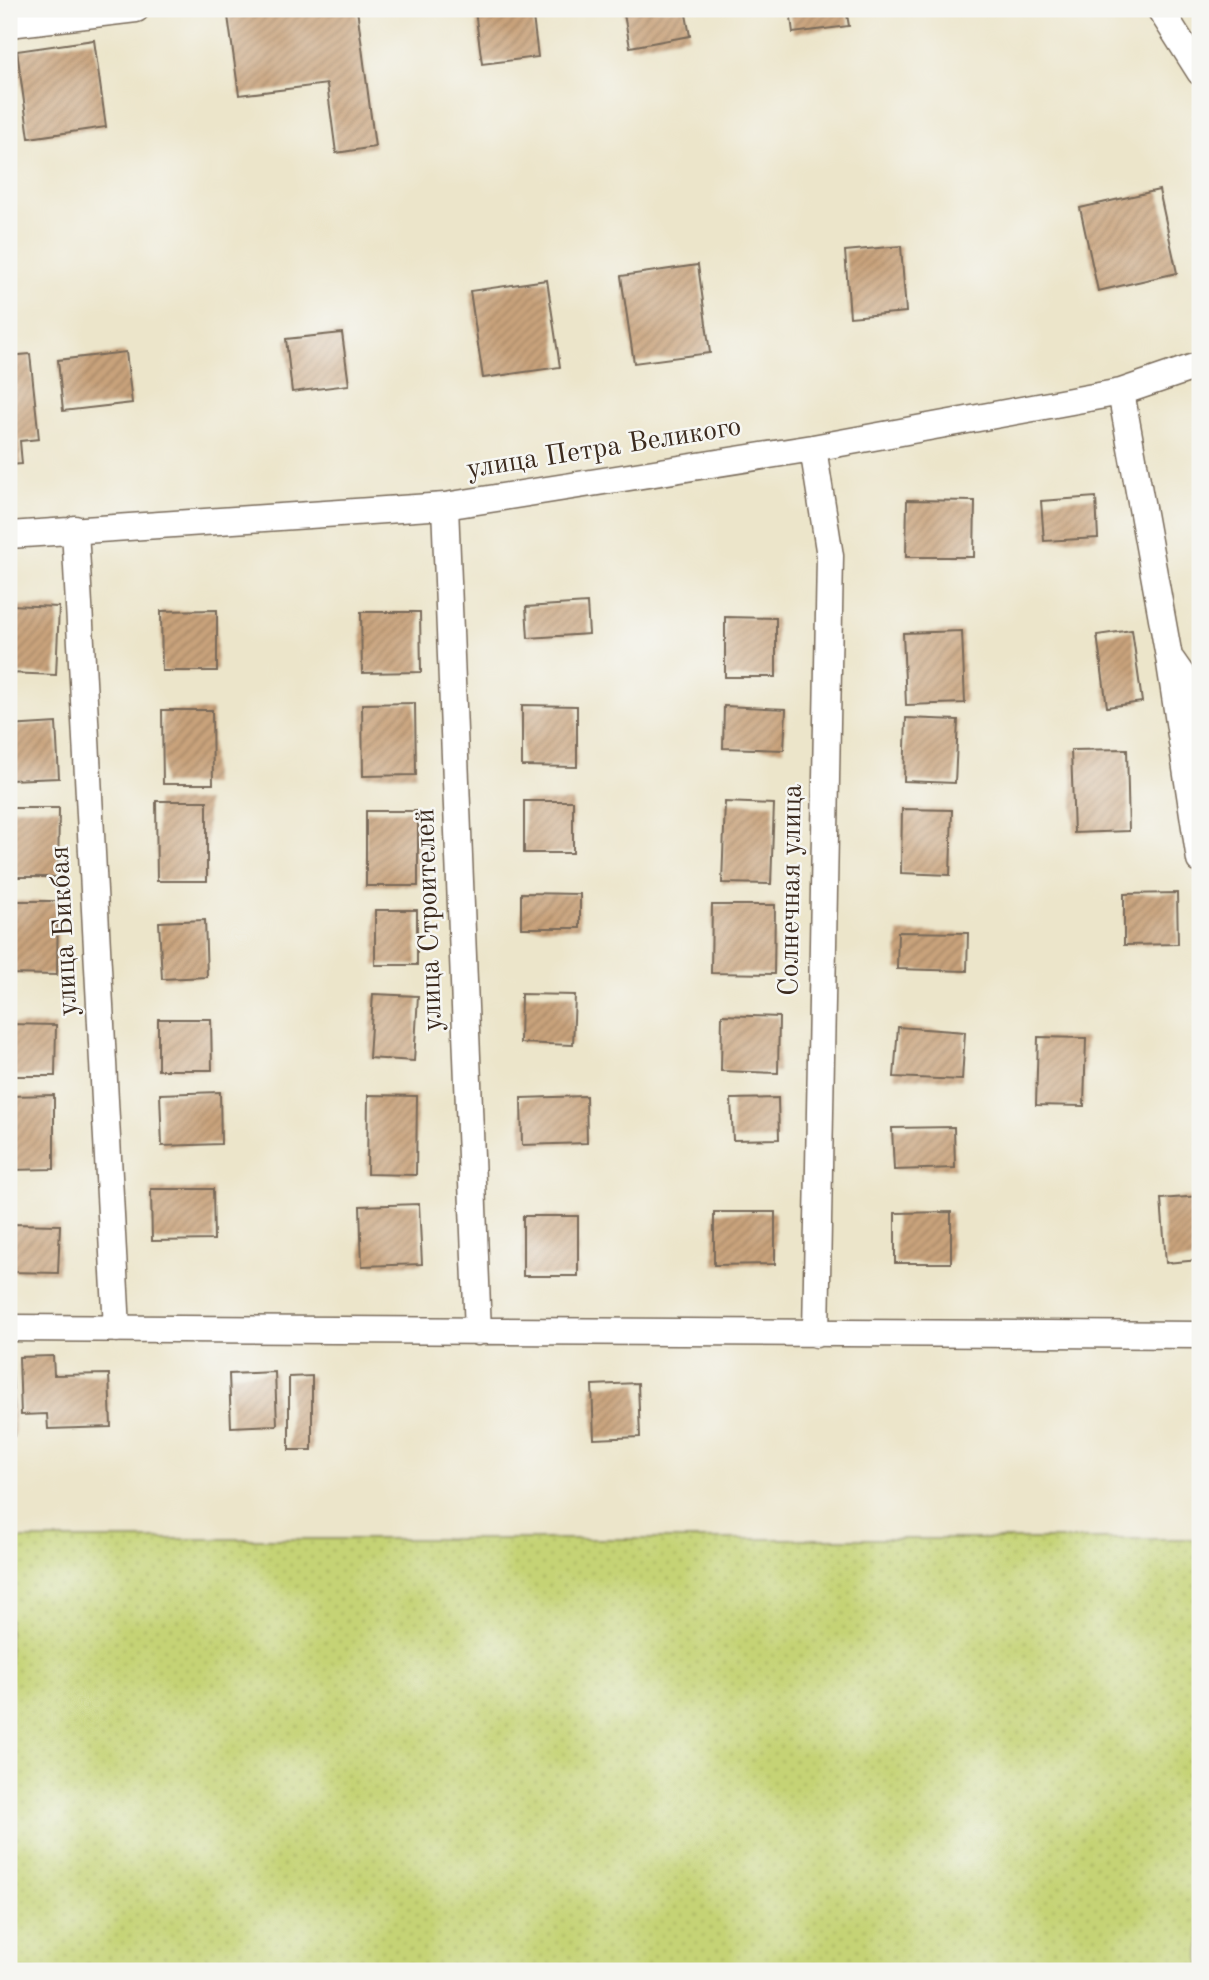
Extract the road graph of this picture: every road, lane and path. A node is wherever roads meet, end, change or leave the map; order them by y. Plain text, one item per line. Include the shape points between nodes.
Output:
1 (136, 9) edge
2 (1160, 9) edge
3 (9, 24) edge
4 (1200, 72) edge
5 (1200, 365) edge
6 (1121, 392) junction
7 (813, 448) junction
8 (445, 506) junction
9 (75, 529) junction
10 (9, 535) edge
11 (1169, 657) junction
12 (1200, 701) edge
13 (1200, 860) edge
14 (9, 1328) edge
15 (117, 1329) junction
16 (478, 1332) junction
17 (816, 1334) junction
18 (1200, 1335) edge

1 - 3 street
2 - 4 street
5 - 6 street, улица Петра Великого
6 - 7 street, улица Петра Великого
6 - 11 street
7 - 8 street, улица Петра Великого
7 - 17 street, Солнечная улица via 830,556
8 - 9 street, улица Петра Великого
8 - 16 street, улица Строителей
9 - 10 street, улица Петра Великого
9 - 15 street, улица Бикбая
11 - 12 street
11 - 13 street
14 - 15 street
15 - 16 street
16 - 17 street
17 - 18 street

